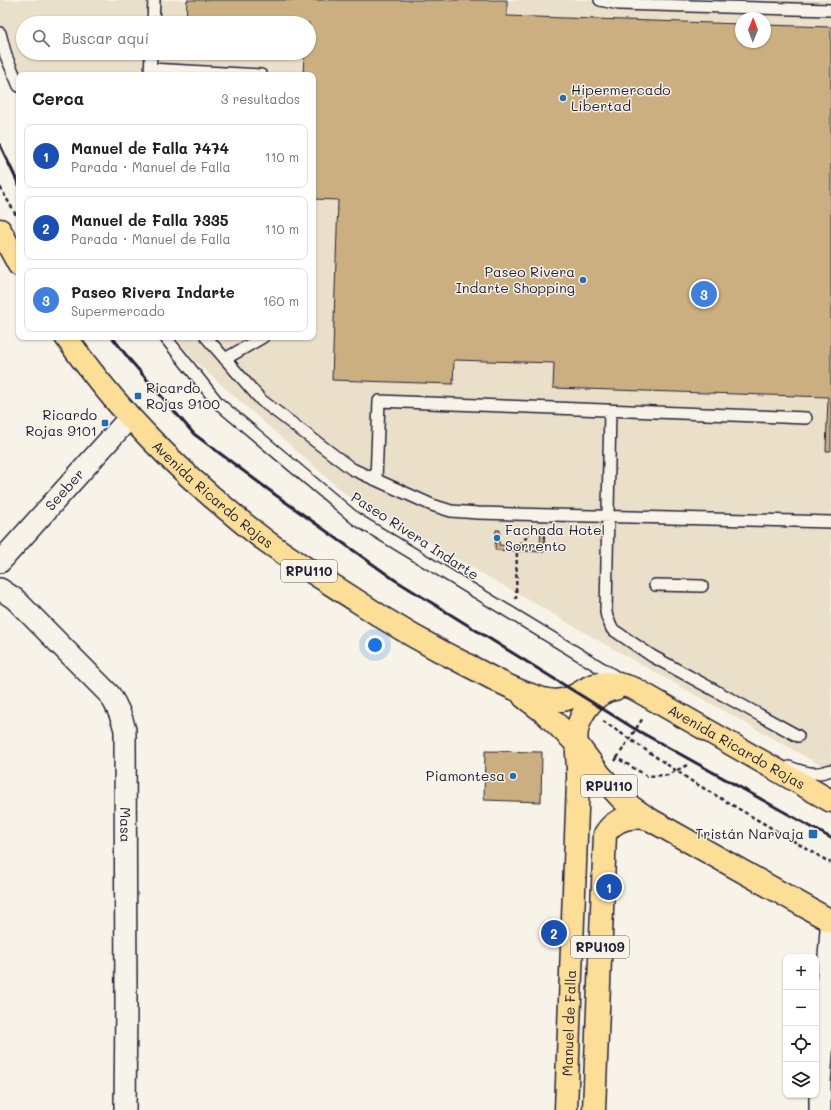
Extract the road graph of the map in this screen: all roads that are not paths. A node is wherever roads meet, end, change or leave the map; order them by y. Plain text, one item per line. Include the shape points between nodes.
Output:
1 (154, 0) edge
2 (600, 0) edge
3 (831, 10) edge
4 (153, 16) edge
5 (0, 33) edge
6 (151, 60) edge
7 (150, 72) edge
8 (16, 79) edge
9 (0, 230) edge
10 (16, 259) edge
11 (68, 340) edge
12 (167, 340) edge
13 (209, 340) edge
14 (258, 340) edge
15 (225, 359) junction
16 (610, 410) junction
17 (130, 417) junction
18 (806, 418) dead end
19 (376, 480) junction
20 (608, 516) junction
21 (831, 522) edge
22 (0, 562) edge
23 (655, 585) dead end
24 (702, 586) dead end
25 (0, 589) edge
26 (514, 689) junction
27 (649, 696) junction
28 (798, 736) dead end
29 (577, 744) junction
30 (744, 751) junction
31 (831, 770) edge
32 (831, 801) edge
33 (649, 819) junction
34 (831, 921) edge
35 (831, 929) edge
36 (826, 1082) edge
37 (125, 1110) edge
38 (566, 1110) edge
39 (594, 1110) edge
40 (820, 1110) edge

1 - 4 lane
2 - 3 lane via 619,4
5 - 8 lane
6 - 7 lane
9 - 10 main road
11 - 17 main road, Avenida Ricardo Rojas / RPU110 via 84,363
12 - 27 lane, Paseo Rivera Indarte via 218,403 356,519
13 - 15 lane
14 - 15 lane
15 - 19 lane via 261,400 352,469
16 - 18 lane
16 - 19 lane via 379,401
16 - 20 lane
17 - 22 street, Seeber
17 - 26 main road, Avenida Ricardo Rojas / RPU110 via 191,478 265,540 388,622
19 - 20 lane via 452,511
20 - 21 lane
20 - 28 lane via 606,612 612,629 652,656
23 - 24 lane
25 - 37 street, Masa via 15,599 110,695 122,719 125,738
26 - 27 main road, Avenida Ricardo Rojas / RPU110 via 542,699 561,701 591,686 604,683 621,685
26 - 29 main road, Avenida Ricardo Rojas / RPU110 via 545,713
27 - 29 main road, Avenida Ricardo Rojas / RPU109 via 619,689 607,691 596,698 586,710 577,731
27 - 30 main road, Avenida Ricardo Rojas / RPU109
29 - 33 main road, Avenida Ricardo Rojas / RPU110 via 612,789
29 - 38 main road, Manuel de Falla / RPU109 via 578,789
30 - 31 lane via 806,773
30 - 32 main road, Avenida Ricardo Rojas / RPU109
33 - 34 main road, Avenida Ricardo Rojas / RPU109
33 - 39 main road, Manuel de Falla / RPU109 via 625,818 610,826 604,834
35 - 36 street
36 - 40 street

